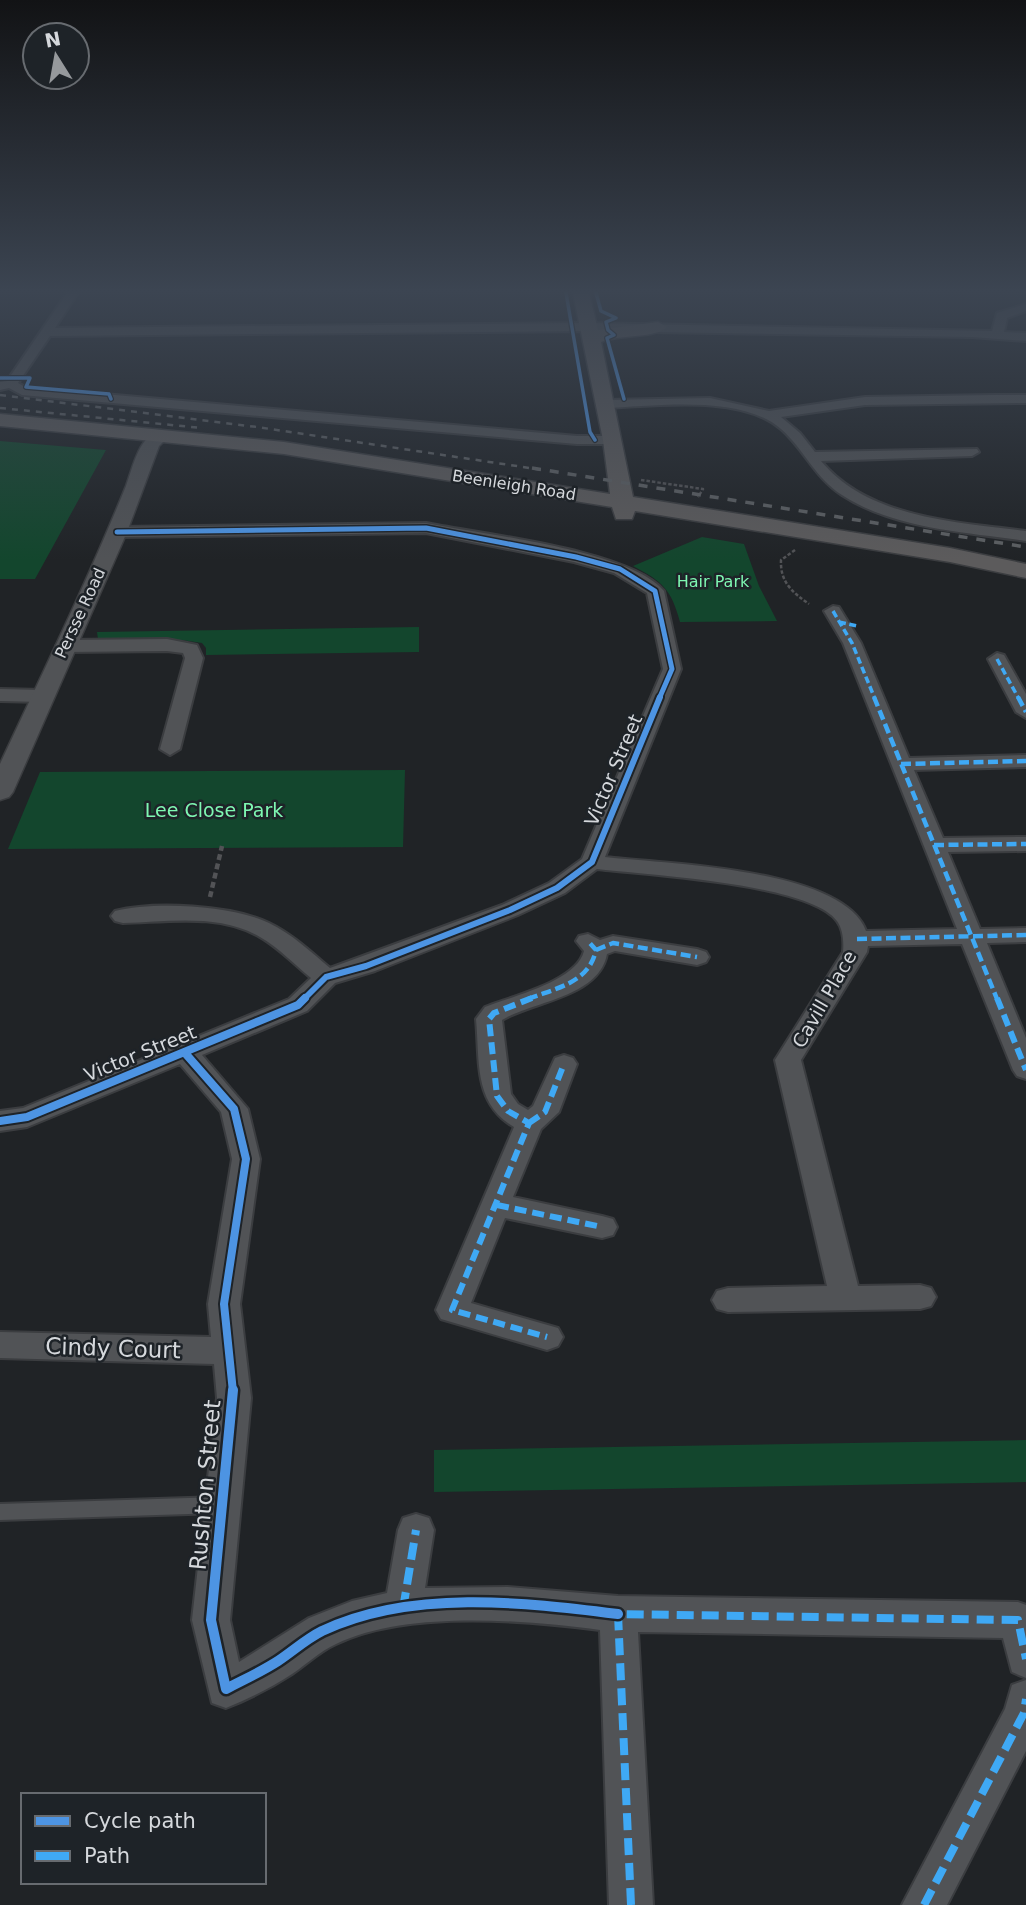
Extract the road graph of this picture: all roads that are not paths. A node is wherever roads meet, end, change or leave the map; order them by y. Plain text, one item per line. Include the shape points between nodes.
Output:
1 (600, 382) edge
2 (901, 382) edge
3 (5, 385) edge
4 (1026, 399) edge
5 (914, 400) junction
6 (710, 403) junction
7 (826, 403) junction
8 (605, 404) junction
9 (769, 415) junction
10 (0, 420) edge
11 (0, 430) edge
12 (156, 439) junction
13 (613, 440) junction
14 (972, 452) dead end
15 (811, 457) junction
16 (627, 495) junction
17 (117, 532) junction
18 (1026, 536) edge
19 (1026, 571) edge
20 (843, 620) dead end
21 (65, 646) junction
22 (997, 659) dead end
23 (0, 695) edge
24 (42, 696) junction
25 (1024, 704) edge
26 (170, 749) dead end
27 (1026, 761) edge
28 (901, 764) junction
29 (0, 792) edge
30 (1026, 844) edge
31 (934, 845) junction
32 (592, 862) junction
33 (123, 916) dead end
34 (1026, 935) edge
35 (971, 936) junction
36 (857, 939) junction
37 (697, 957) dead end
38 (326, 977) junction
39 (185, 1052) junction
40 (1025, 1063) edge
41 (564, 1064) dead end
42 (0, 1121) edge
43 (529, 1123) junction
44 (497, 1205) junction
45 (602, 1227) dead end
46 (845, 1297) junction
47 (920, 1297) dead end
48 (727, 1300) dead end
49 (547, 1337) dead end
50 (0, 1345) edge
51 (227, 1351) junction
52 (224, 1505) junction
53 (0, 1512) edge
54 (416, 1530) dead end
55 (403, 1609) junction
56 (618, 1614) junction
57 (1022, 1619) edge
58 (1026, 1659) edge
59 (1026, 1699) edge
60 (631, 1905) edge
61 (924, 1905) edge

1 - 8 main road
2 - 5 street
3 - 13 street via 22,391
4 - 5 street
5 - 7 street
6 - 7 street
6 - 8 street
6 - 9 street
7 - 9 street
8 - 13 main road
9 - 15 street via 790,428
10 - 12 main road, Beenleigh Road
11 - 12 main road, Beenleigh Road
12 - 16 main road, Beenleigh Road
12 - 16 main road, Beenleigh Road via 284,448 564,493
12 - 17 street, Persse Road
13 - 16 main road
14 - 15 street
15 - 18 street via 827,477 870,502 917,517
16 - 19 main road, Beenleigh Road via 813,545
17 - 21 street, Persse Road
17 - 32 street, Victor Street via 426,528 620,569 654,591 672,669
20 - 28 street
21 - 24 street, Persse Road
21 - 26 street via 190,649 194,658
22 - 25 street
23 - 24 street
24 - 29 street, Persse Road
27 - 28 street
28 - 31 street
30 - 31 street
31 - 35 street
32 - 36 street, Cavill Place via 777,884 814,895 843,913
32 - 38 street, Victor Street via 556,888 510,910
33 - 38 street via 206,915 240,920 263,929
34 - 35 street
35 - 36 street
35 - 40 street
36 - 46 street, Cavill Place via 855,953 788,1060
37 - 43 street via 613,943 592,945 593,965 579,979 494,1013 489,1019 497,1096 508,1111
38 - 39 street, Victor Street via 298,1005
39 - 42 street, Victor Street via 27,1117
39 - 51 street, Rushton Street via 234,1109 246,1159 224,1304
41 - 43 street via 545,1112
43 - 44 street
44 - 45 street
44 - 49 street via 452,1310
46 - 47 street
46 - 48 street
50 - 51 street, Cindy Court
51 - 52 street, Rushton Street via 234,1398
52 - 53 lane
52 - 55 street, Rushton Street via 211,1620 226,1689 322,1630 358,1617
54 - 55 street
55 - 56 street via 543,1604
56 - 57 street
56 - 60 street
57 - 58 street
59 - 61 street via 1024,1713

